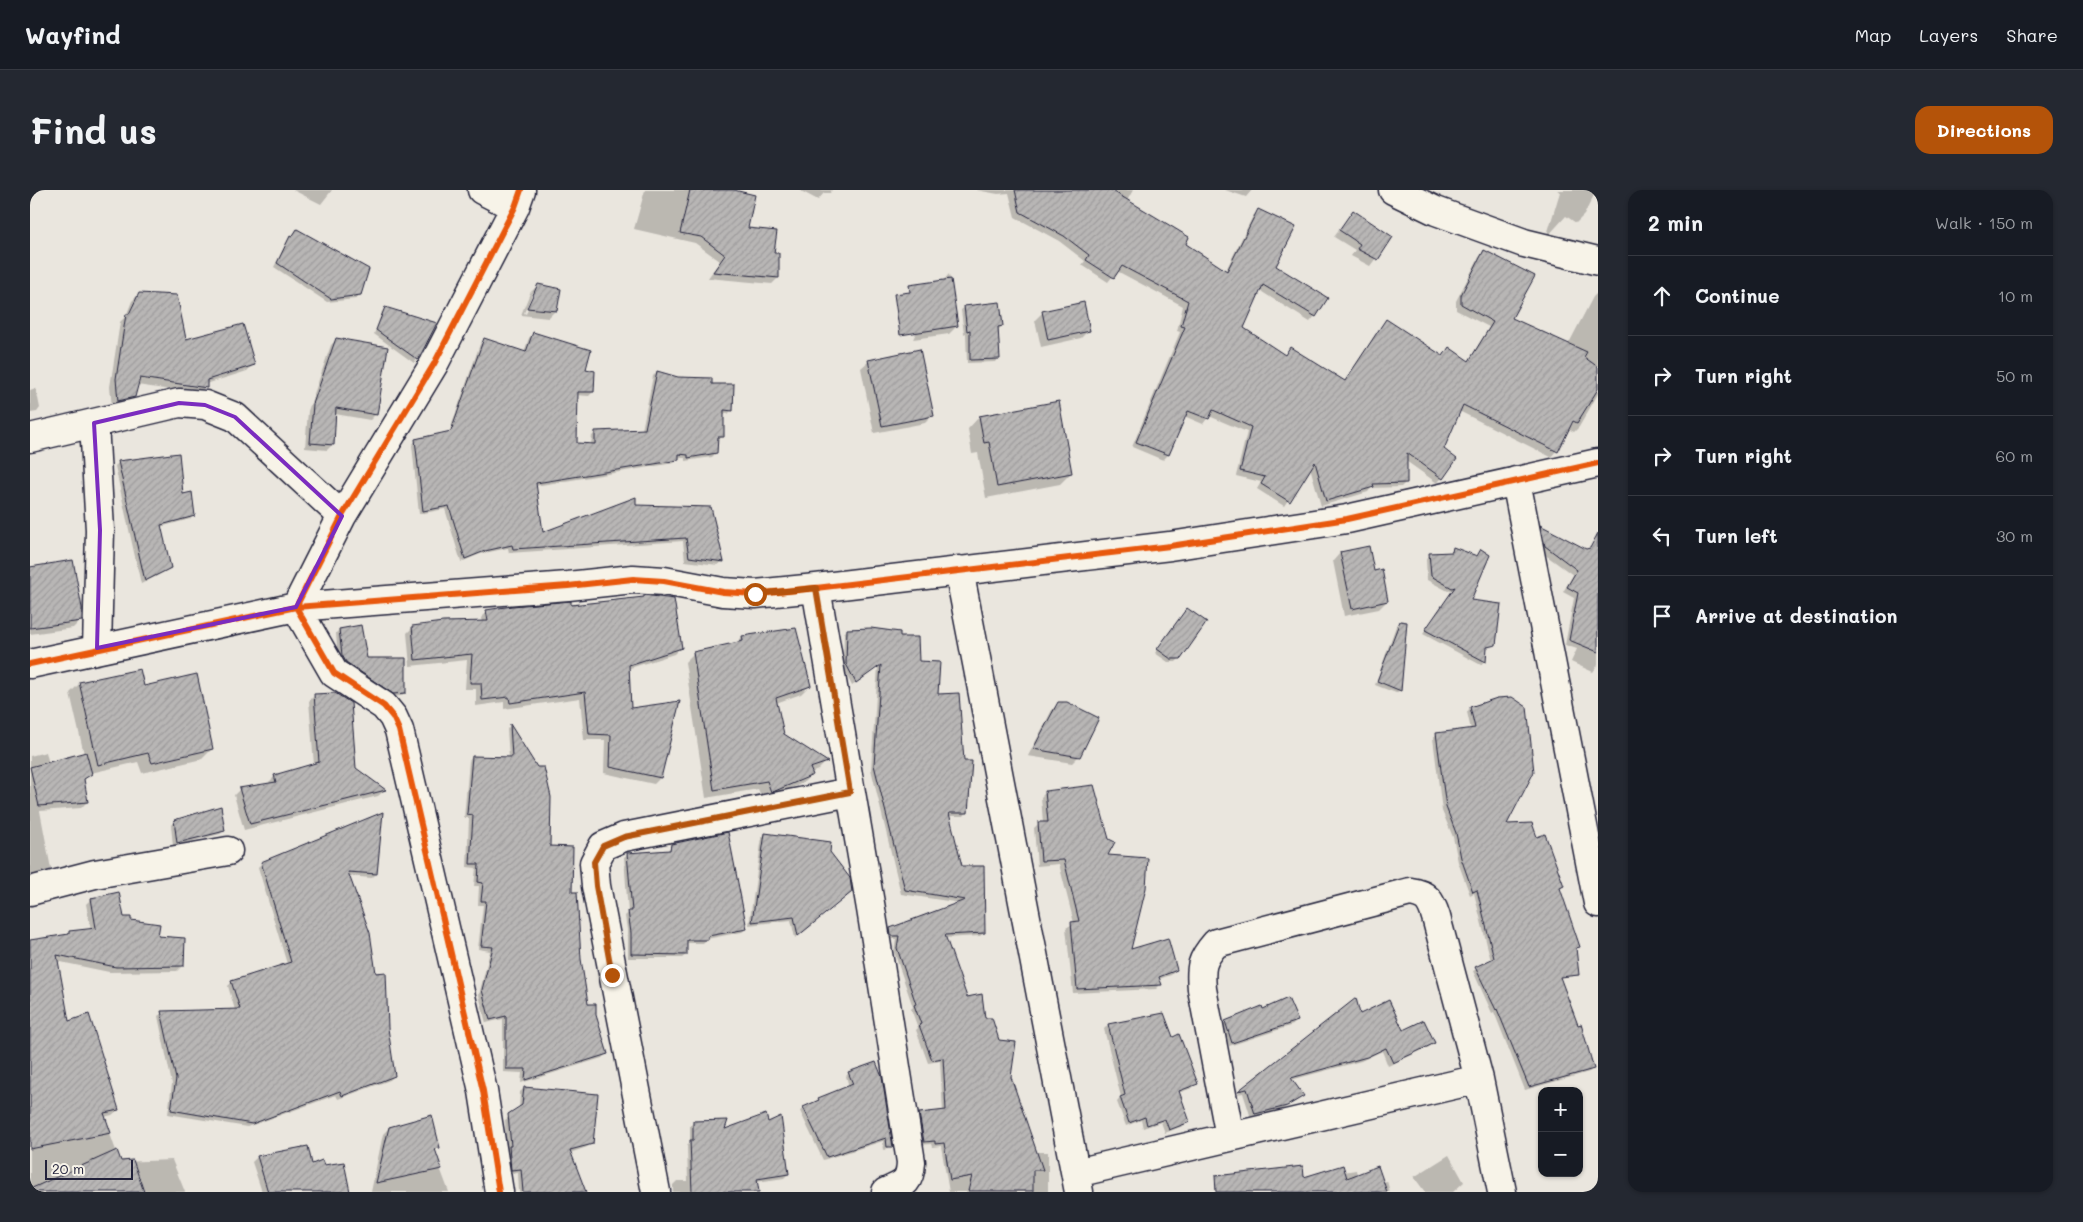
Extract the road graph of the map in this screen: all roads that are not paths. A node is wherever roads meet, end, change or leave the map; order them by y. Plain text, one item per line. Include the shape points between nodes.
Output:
1 (482, 190) edge
2 (1392, 190) edge
3 (518, 198) edge
4 (1598, 261) edge
5 (94, 423) junction
6 (30, 438) edge
7 (1598, 463) edge
8 (1516, 481) junction
9 (342, 516) junction
10 (959, 570) junction
11 (816, 588) junction
12 (296, 607) junction
13 (97, 648) junction
14 (30, 664) edge
15 (850, 792) junction
16 (228, 851) dead end
17 (30, 891) edge
18 (1598, 903) edge
19 (1479, 1079) junction
20 (1230, 1137) junction
21 (1078, 1182) edge
22 (499, 1192) edge
23 (656, 1192) edge
24 (886, 1192) edge
25 (1502, 1192) edge

1 - 3 street
2 - 4 street via 1436,212 1524,243
3 - 9 street via 434,364
5 - 6 street
5 - 9 street via 179,403 205,405 235,417
5 - 13 street via 100,530
7 - 8 street
8 - 10 street via 1347,519 1170,546
8 - 18 street
9 - 12 street
10 - 11 street
10 - 21 street
11 - 12 street via 755,594 633,579
11 - 15 street
12 - 13 street
12 - 22 street via 334,673 384,706 399,730 483,1091
13 - 14 street
15 - 23 street via 624,837 603,846 594,862 604,931
15 - 24 street via 911,1162 906,1182
16 - 17 street via 95,874
19 - 20 street
19 - 20 street via 1431,901 1422,894 1410,892 1216,943 1206,954 1200,968 1202,989
19 - 25 street
20 - 21 street

